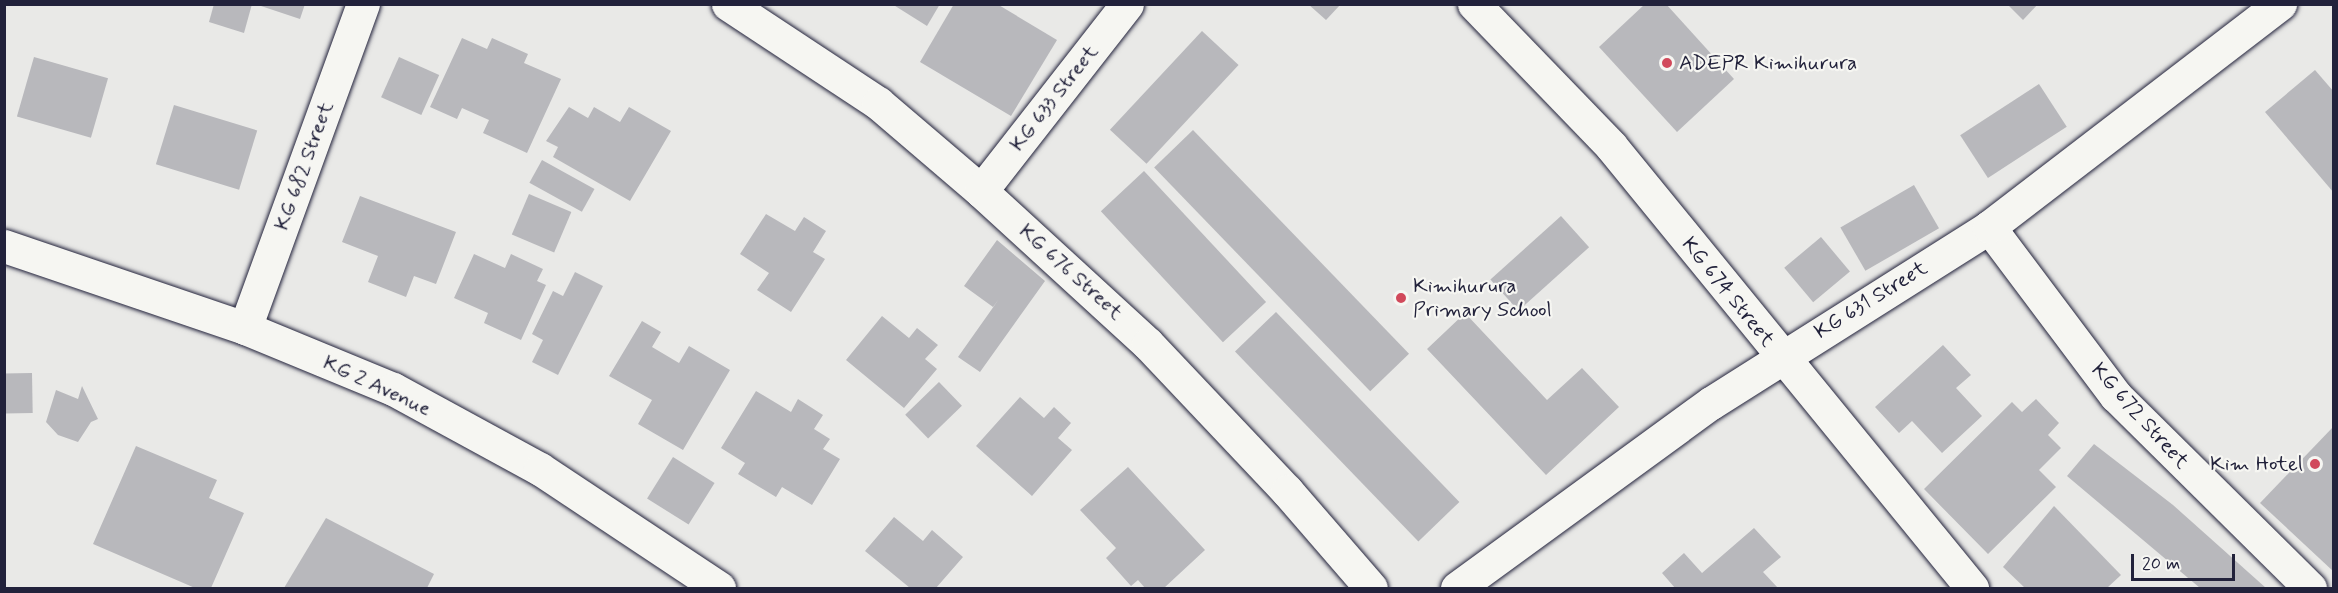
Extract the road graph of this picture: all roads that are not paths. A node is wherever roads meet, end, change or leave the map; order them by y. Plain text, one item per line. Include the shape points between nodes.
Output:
1 (363, 4) edge
2 (728, 4) edge
3 (1127, 4) edge
4 (1474, 4) edge
5 (2280, 4) edge
6 (981, 191) junction
7 (1989, 227) junction
8 (4, 246) edge
9 (244, 328) junction
10 (1779, 357) junction
11 (719, 588) edge
12 (1371, 588) edge
13 (1456, 588) edge
14 (1972, 588) edge
15 (2310, 588) edge

1 - 9 street, KG 682 Street
2 - 6 street, KG 676 Street via 878,103
3 - 6 street, KG 633 Street
4 - 10 street, KG 674 Street via 1611,146
5 - 7 street, KG 631 Street
6 - 12 street, KG 676 Street via 1148,344 1287,491
7 - 10 street, KG 631 Street
7 - 15 street, KG 672 Street via 2116,396
8 - 9 street, KG 2 Avenue
9 - 11 street, KG 2 Avenue via 393,389 529,463
10 - 13 street, KG 631 Street
10 - 14 street, KG 674 Street

